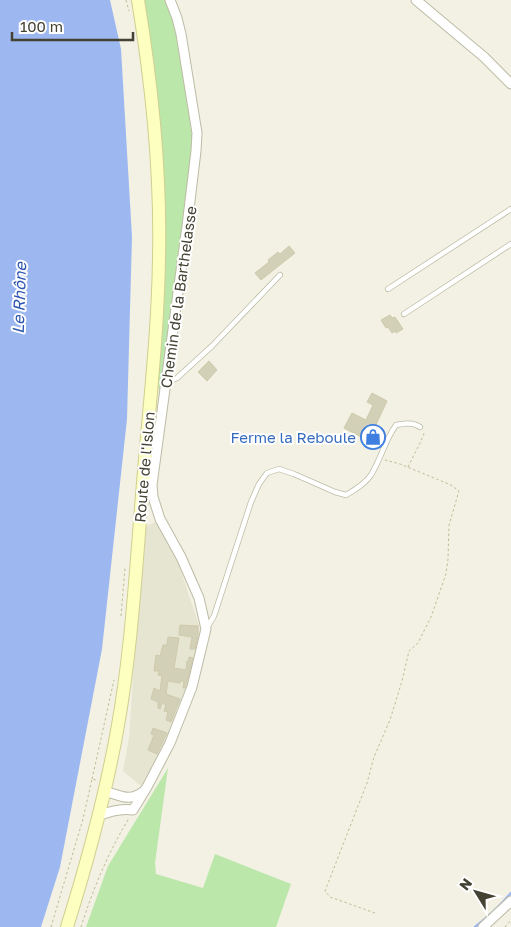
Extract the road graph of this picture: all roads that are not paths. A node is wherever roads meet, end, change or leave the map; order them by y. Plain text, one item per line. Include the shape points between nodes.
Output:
1 (138, 0) edge
2 (170, 0) edge
3 (416, 0) edge
4 (511, 84) edge
5 (511, 209) edge
6 (511, 244) edge
7 (280, 275) dead end
8 (388, 289) dead end
9 (404, 314) dead end
10 (166, 383) junction
11 (420, 427) road end
12 (206, 629) junction
13 (105, 787) junction
14 (147, 787) junction
15 (98, 816) junction
16 (511, 901) edge
17 (67, 927) edge
18 (484, 927) edge

1 - 13 street, Route de l'Islon via 156,133 159,259 130,638 118,730
2 - 10 street, Chemin de la Barthelasse via 181,34 197,133
3 - 4 street
5 - 8 lane
6 - 9 lane
7 - 10 lane via 212,346 177,378
10 - 12 street, Chemin de la Barthelasse via 153,497 160,519 199,598
11 - 12 lane via 396,424 370,476 346,495 279,469 268,473 251,502 214,616
12 - 14 street, Chemin de la Barthelasse via 192,687 170,743
13 - 14 street via 124,798 131,798
13 - 15 street, Route de l'Islon
14 - 15 street, Chemin de la Barthelasse via 133,810 112,810
15 - 17 street, Route de l'Islon
16 - 18 street

